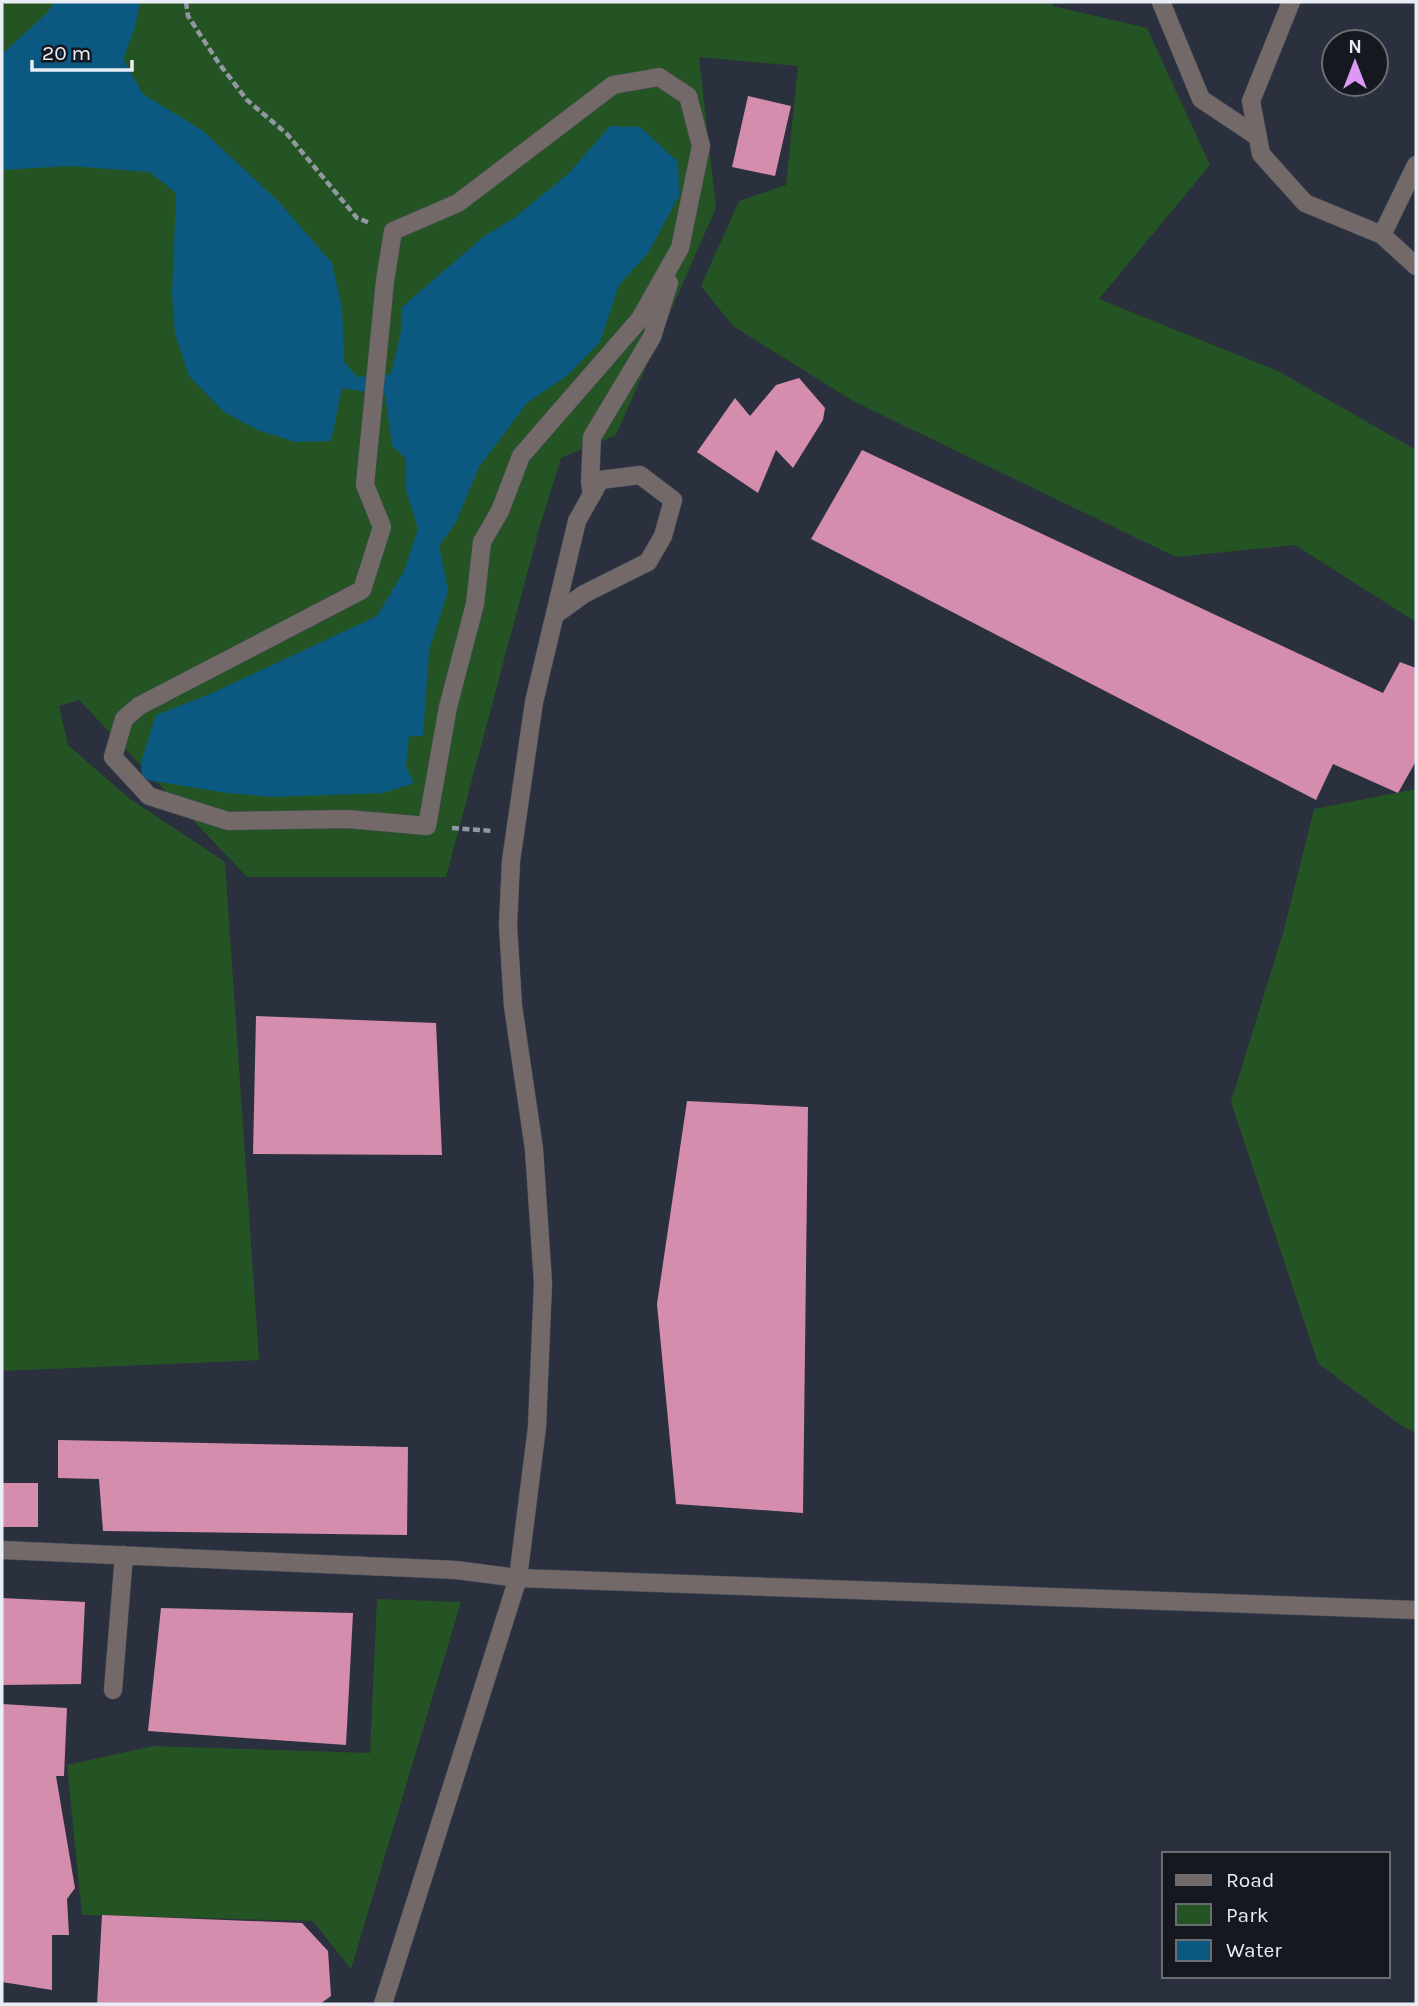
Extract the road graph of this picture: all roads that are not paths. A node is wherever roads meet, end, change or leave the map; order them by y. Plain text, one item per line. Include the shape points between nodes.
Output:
1 (1161, 2) edge
2 (1291, 2) edge
3 (1258, 137) junction
4 (1416, 165) edge
5 (1382, 235) junction
6 (680, 248) junction
7 (1416, 266) edge
8 (592, 495) junction
9 (555, 615) junction
10 (2, 1550) edge
11 (124, 1555) junction
12 (518, 1578) junction
13 (1416, 1610) edge
14 (113, 1690) dead end
15 (383, 2004) edge

1 - 3 street via 1201,99
2 - 3 street via 1251,101
3 - 5 street via 1261,154 1305,203
4 - 5 street
5 - 7 street
6 - 6 street via 701,146 688,96 659,77 613,85 458,203 393,231 365,485 382,527 362,590 139,706 124,719 113,757 149,796 228,821 347,819 427,826 448,707 475,604 482,542 500,511 521,456 640,319
6 - 8 street via 652,337 592,437
8 - 9 street via 577,521
8 - 9 street via 600,480 640,475 673,500 663,536 648,562 584,594
9 - 12 street via 534,702 514,833 509,925 513,1006 534,1149 543,1283 537,1427
10 - 11 street
11 - 12 street via 456,1570
11 - 14 street
12 - 13 street
12 - 15 street

